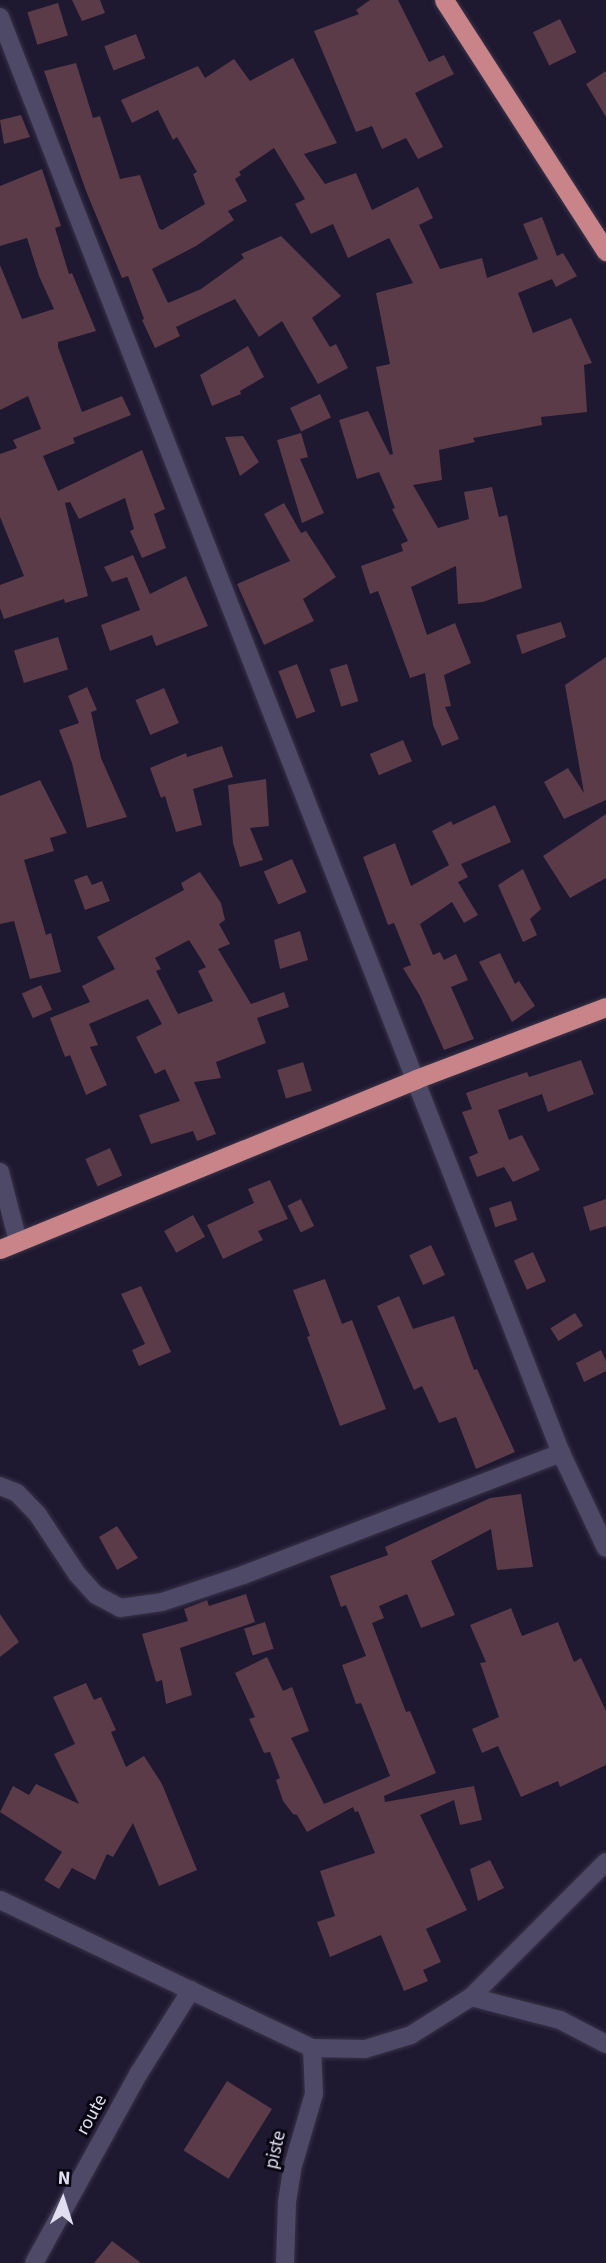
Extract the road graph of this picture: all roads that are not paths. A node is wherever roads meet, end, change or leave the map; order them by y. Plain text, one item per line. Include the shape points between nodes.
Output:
1 (444, 0) edge
2 (0, 17) edge
3 (606, 251) edge
4 (606, 1007) edge
5 (416, 1079) junction
6 (0, 1172) edge
7 (9, 1245) edge
8 (561, 1453) junction
9 (0, 1486) edge
10 (606, 1548) edge
11 (606, 1862) edge
12 (0, 1900) edge
13 (191, 1990) junction
14 (471, 1997) junction
15 (606, 2044) edge
16 (312, 2049) junction
17 (34, 2263) edge
18 (285, 2263) edge

1 - 3 highway
2 - 5 street
4 - 5 highway
5 - 7 highway
5 - 8 street
6 - 7 street
8 - 9 street via 243,1575 162,1602 120,1608 96,1595 38,1515 17,1493
8 - 10 street
11 - 14 street
12 - 13 street
13 - 16 street
13 - 17 street, route via 139,2073
14 - 15 street via 560,2020
14 - 16 street via 411,2035 386,2045 344,2051
16 - 18 street, piste via 313,2094 287,2202

